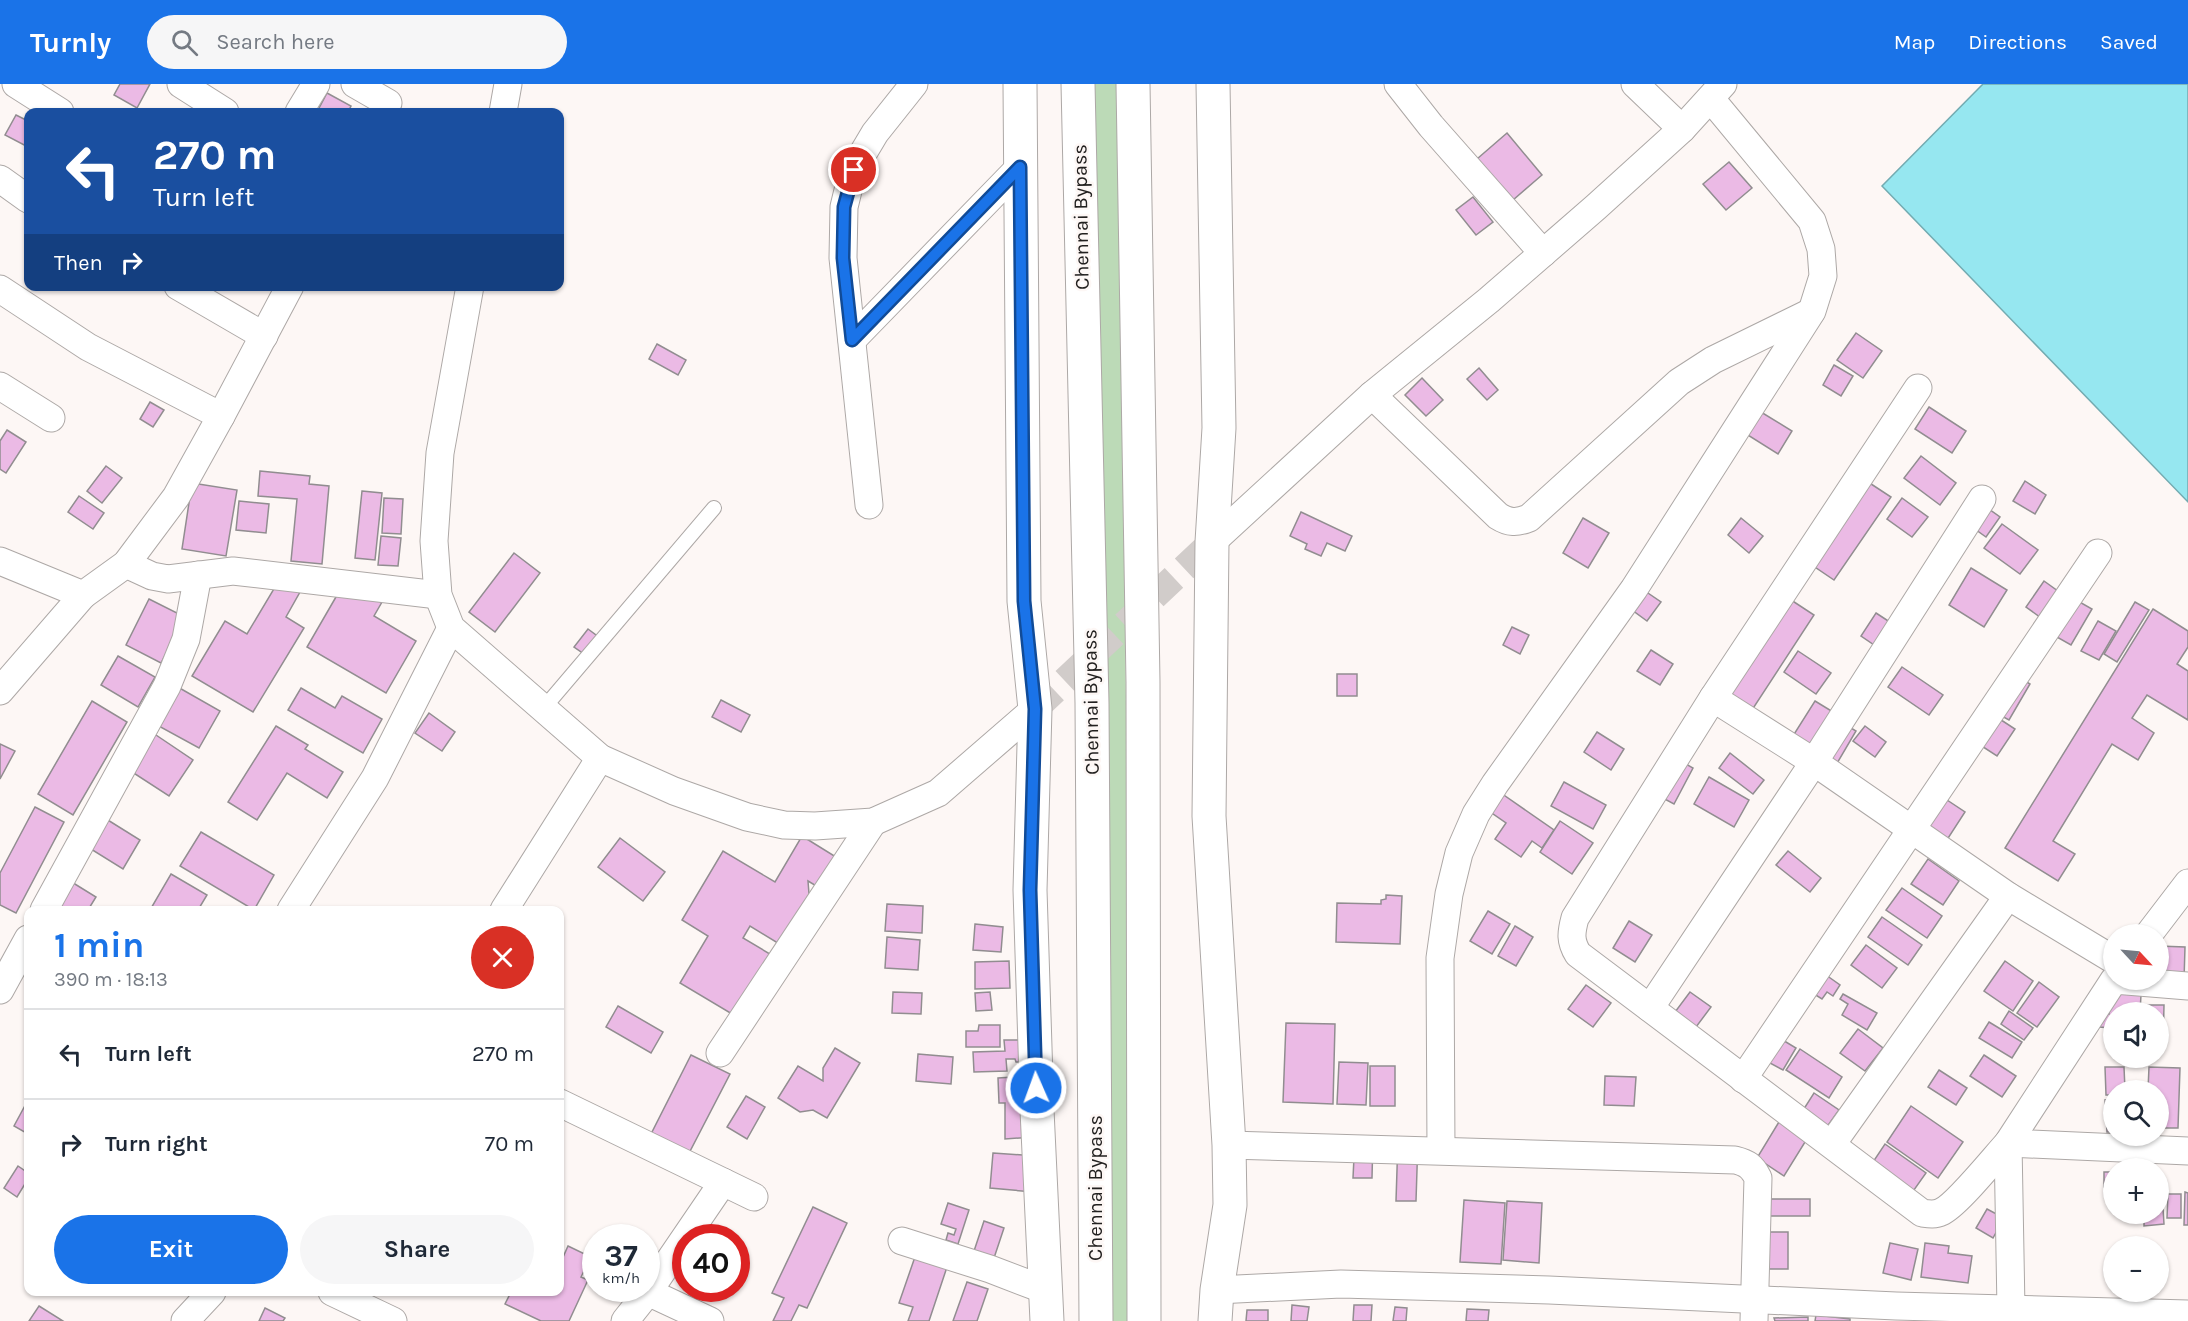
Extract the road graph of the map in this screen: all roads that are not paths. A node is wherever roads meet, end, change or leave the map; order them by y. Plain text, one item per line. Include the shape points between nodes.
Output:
1 (16, 84) edge
2 (181, 84) edge
3 (316, 84) edge
4 (355, 84) edge
5 (508, 84) edge
6 (914, 84) edge
7 (1020, 84) edge
8 (1078, 84) edge
9 (1133, 84) edge
10 (1213, 84) edge
11 (1398, 84) edge
12 (1635, 84) edge
13 (1717, 92) edge
14 (389, 100) edge
15 (54, 108) edge
16 (219, 108) edge
17 (301, 108) edge
18 (504, 108) edge
19 (1682, 129) junction
20 (1020, 167) junction
21 (0, 179) edge
22 (24, 196) edge
23 (1543, 254) junction
24 (0, 290) edge
25 (187, 291) edge
26 (287, 291) edge
27 (469, 291) edge
28 (1812, 312) junction
29 (264, 336) junction
30 (852, 340) junction
31 (0, 386) edge
32 (1918, 388) dead end
33 (1372, 395) junction
34 (221, 416) junction
35 (51, 418) dead end
36 (1982, 499) dead end
37 (869, 506) dead end
38 (714, 508) dead end
39 (1212, 542) junction
40 (2098, 553) dead end
41 (0, 561) edge
42 (126, 564) junction
43 (198, 574) junction
44 (83, 595) junction
45 (438, 595) junction
46 (451, 628) junction
47 (0, 691) edge
48 (1713, 698) junction
49 (543, 709) junction
50 (1035, 709) junction
51 (600, 758) junction
52 (1814, 762) junction
53 (873, 822) junction
54 (1911, 830) junction
55 (2188, 884) edge
56 (2008, 896) junction
57 (46, 906) edge
58 (294, 906) edge
59 (507, 906) edge
60 (2157, 924) edge
61 (24, 951) edge
62 (2103, 953) edge
63 (2188, 986) edge
64 (0, 990) edge
65 (1650, 1008) junction
66 (720, 1053) dead end
67 (1743, 1079) junction
68 (564, 1105) edge
69 (2008, 1143) junction
70 (1832, 1144) junction
71 (1229, 1145) junction
72 (1441, 1150) junction
73 (2188, 1151) edge
74 (723, 1182) junction
75 (754, 1197) dead end
76 (902, 1241) dead end
77 (660, 1274) edge
78 (208, 1296) edge
79 (340, 1296) edge
80 (660, 1298) edge
81 (640, 1302) edge
82 (1046, 1305) edge
83 (1216, 1306) edge
84 (2010, 1309) junction
85 (1754, 1311) edge
86 (2188, 1314) edge
87 (2118, 1317) edge
88 (185, 1321) edge
89 (393, 1321) edge
90 (625, 1321) edge
91 (710, 1321) edge
92 (1096, 1321) edge
93 (1144, 1321) edge

1 - 15 street
2 - 16 street
3 - 17 street
4 - 14 street
5 - 18 street
6 - 30 street via 875,133 859,161 844,207 843,258
7 - 20 main road
8 - 92 main road, Chennai Bypass via 1092,703
9 - 93 main road via 1143,682
10 - 39 main road via 1219,428
11 - 23 street
12 - 19 street
13 - 19 street
13 - 28 street via 1812,221 1821,249 1823,276
19 - 23 street
20 - 30 street
20 - 50 main road via 1024,601
21 - 22 street
23 - 33 street
24 - 34 street via 88,347
25 - 29 street
26 - 29 street
27 - 45 street via 440,453 434,541
28 - 33 street via 1713,360 1679,382 1529,518 1519,522 1508,522 1498,516
28 - 72 street via 1634,589 1476,814 1459,854 1440,958
29 - 34 street
30 - 37 street
31 - 35 street
32 - 48 street
33 - 39 street
34 - 42 street via 176,497
36 - 52 street
38 - 49 lane
39 - 71 main road via 1209,816
40 - 54 street
41 - 44 street
42 - 43 street via 168,579
42 - 44 street
43 - 45 street via 233,571
43 - 57 street via 186,639 167,686
44 - 47 street
45 - 46 street
46 - 49 street
46 - 58 street via 375,778
48 - 52 street
48 - 65 street via 1575,918 1571,934 1578,954
49 - 51 street
50 - 53 street via 938,793
50 - 82 main road via 1030,890
51 - 53 street via 747,817 784,825
51 - 59 street
52 - 54 street
52 - 65 street
53 - 66 street
54 - 56 street
54 - 67 street
55 - 60 street
56 - 62 street
56 - 70 street
61 - 64 street
63 - 69 street via 2114,980
65 - 67 street
67 - 70 street
68 - 74 street
69 - 70 street via 1960,1196 1943,1212 1932,1215 1922,1213
69 - 73 street
69 - 84 street
71 - 72 street
71 - 83 main road via 1230,1205
72 - 85 street via 1735,1160 1748,1164 1758,1178
74 - 75 street
74 - 77 street
76 - 82 street via 990,1269
78 - 88 street
79 - 89 street
80 - 91 street
81 - 90 street
83 - 85 street via 1341,1284 1549,1290
84 - 85 street
84 - 87 street
86 - 87 street

